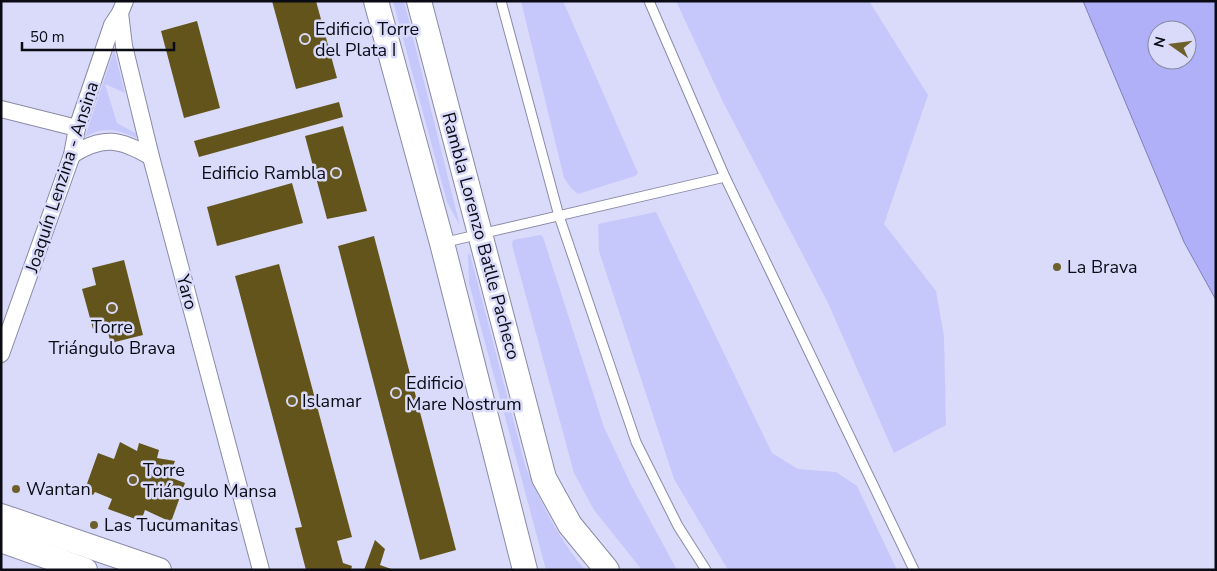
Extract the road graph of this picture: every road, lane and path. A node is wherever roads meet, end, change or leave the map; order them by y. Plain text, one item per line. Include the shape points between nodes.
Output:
1 (376, 1) edge
2 (419, 1) edge
3 (501, 1) edge
4 (649, 1) edge
5 (122, 7) edge
6 (1, 109) edge
7 (77, 128) junction
8 (72, 155) junction
9 (151, 157) junction
10 (725, 177) junction
11 (559, 216) junction
12 (480, 233) junction
13 (442, 243) junction
14 (1, 354) edge
15 (1, 516) edge
16 (1, 540) edge
17 (94, 548) junction
18 (157, 569) edge
19 (86, 570) edge
20 (261, 570) edge
21 (525, 570) edge
22 (607, 570) edge
23 (706, 570) edge
24 (914, 570) edge

1 - 13 main road
2 - 12 main road, Rambla Lorenzo Batlle Pacheco
3 - 11 lane
4 - 10 lane
5 - 7 street, Joaquín Lenzina - Ansina via 112,25
5 - 9 street, Yaro via 124,46
6 - 7 street
7 - 8 street, Joaquín Lenzina - Ansina
8 - 9 street via 86,146 111,141
8 - 14 street, Joaquín Lenzina - Ansina
9 - 20 street, Yaro
10 - 11 lane
10 - 24 lane
11 - 12 lane
11 - 23 lane via 636,442 678,526
12 - 13 lane
12 - 22 main road, Rambla Lorenzo Batlle Pacheco via 544,478 570,525
13 - 21 main road
15 - 17 main road
16 - 19 main road
17 - 18 main road
17 - 19 street

